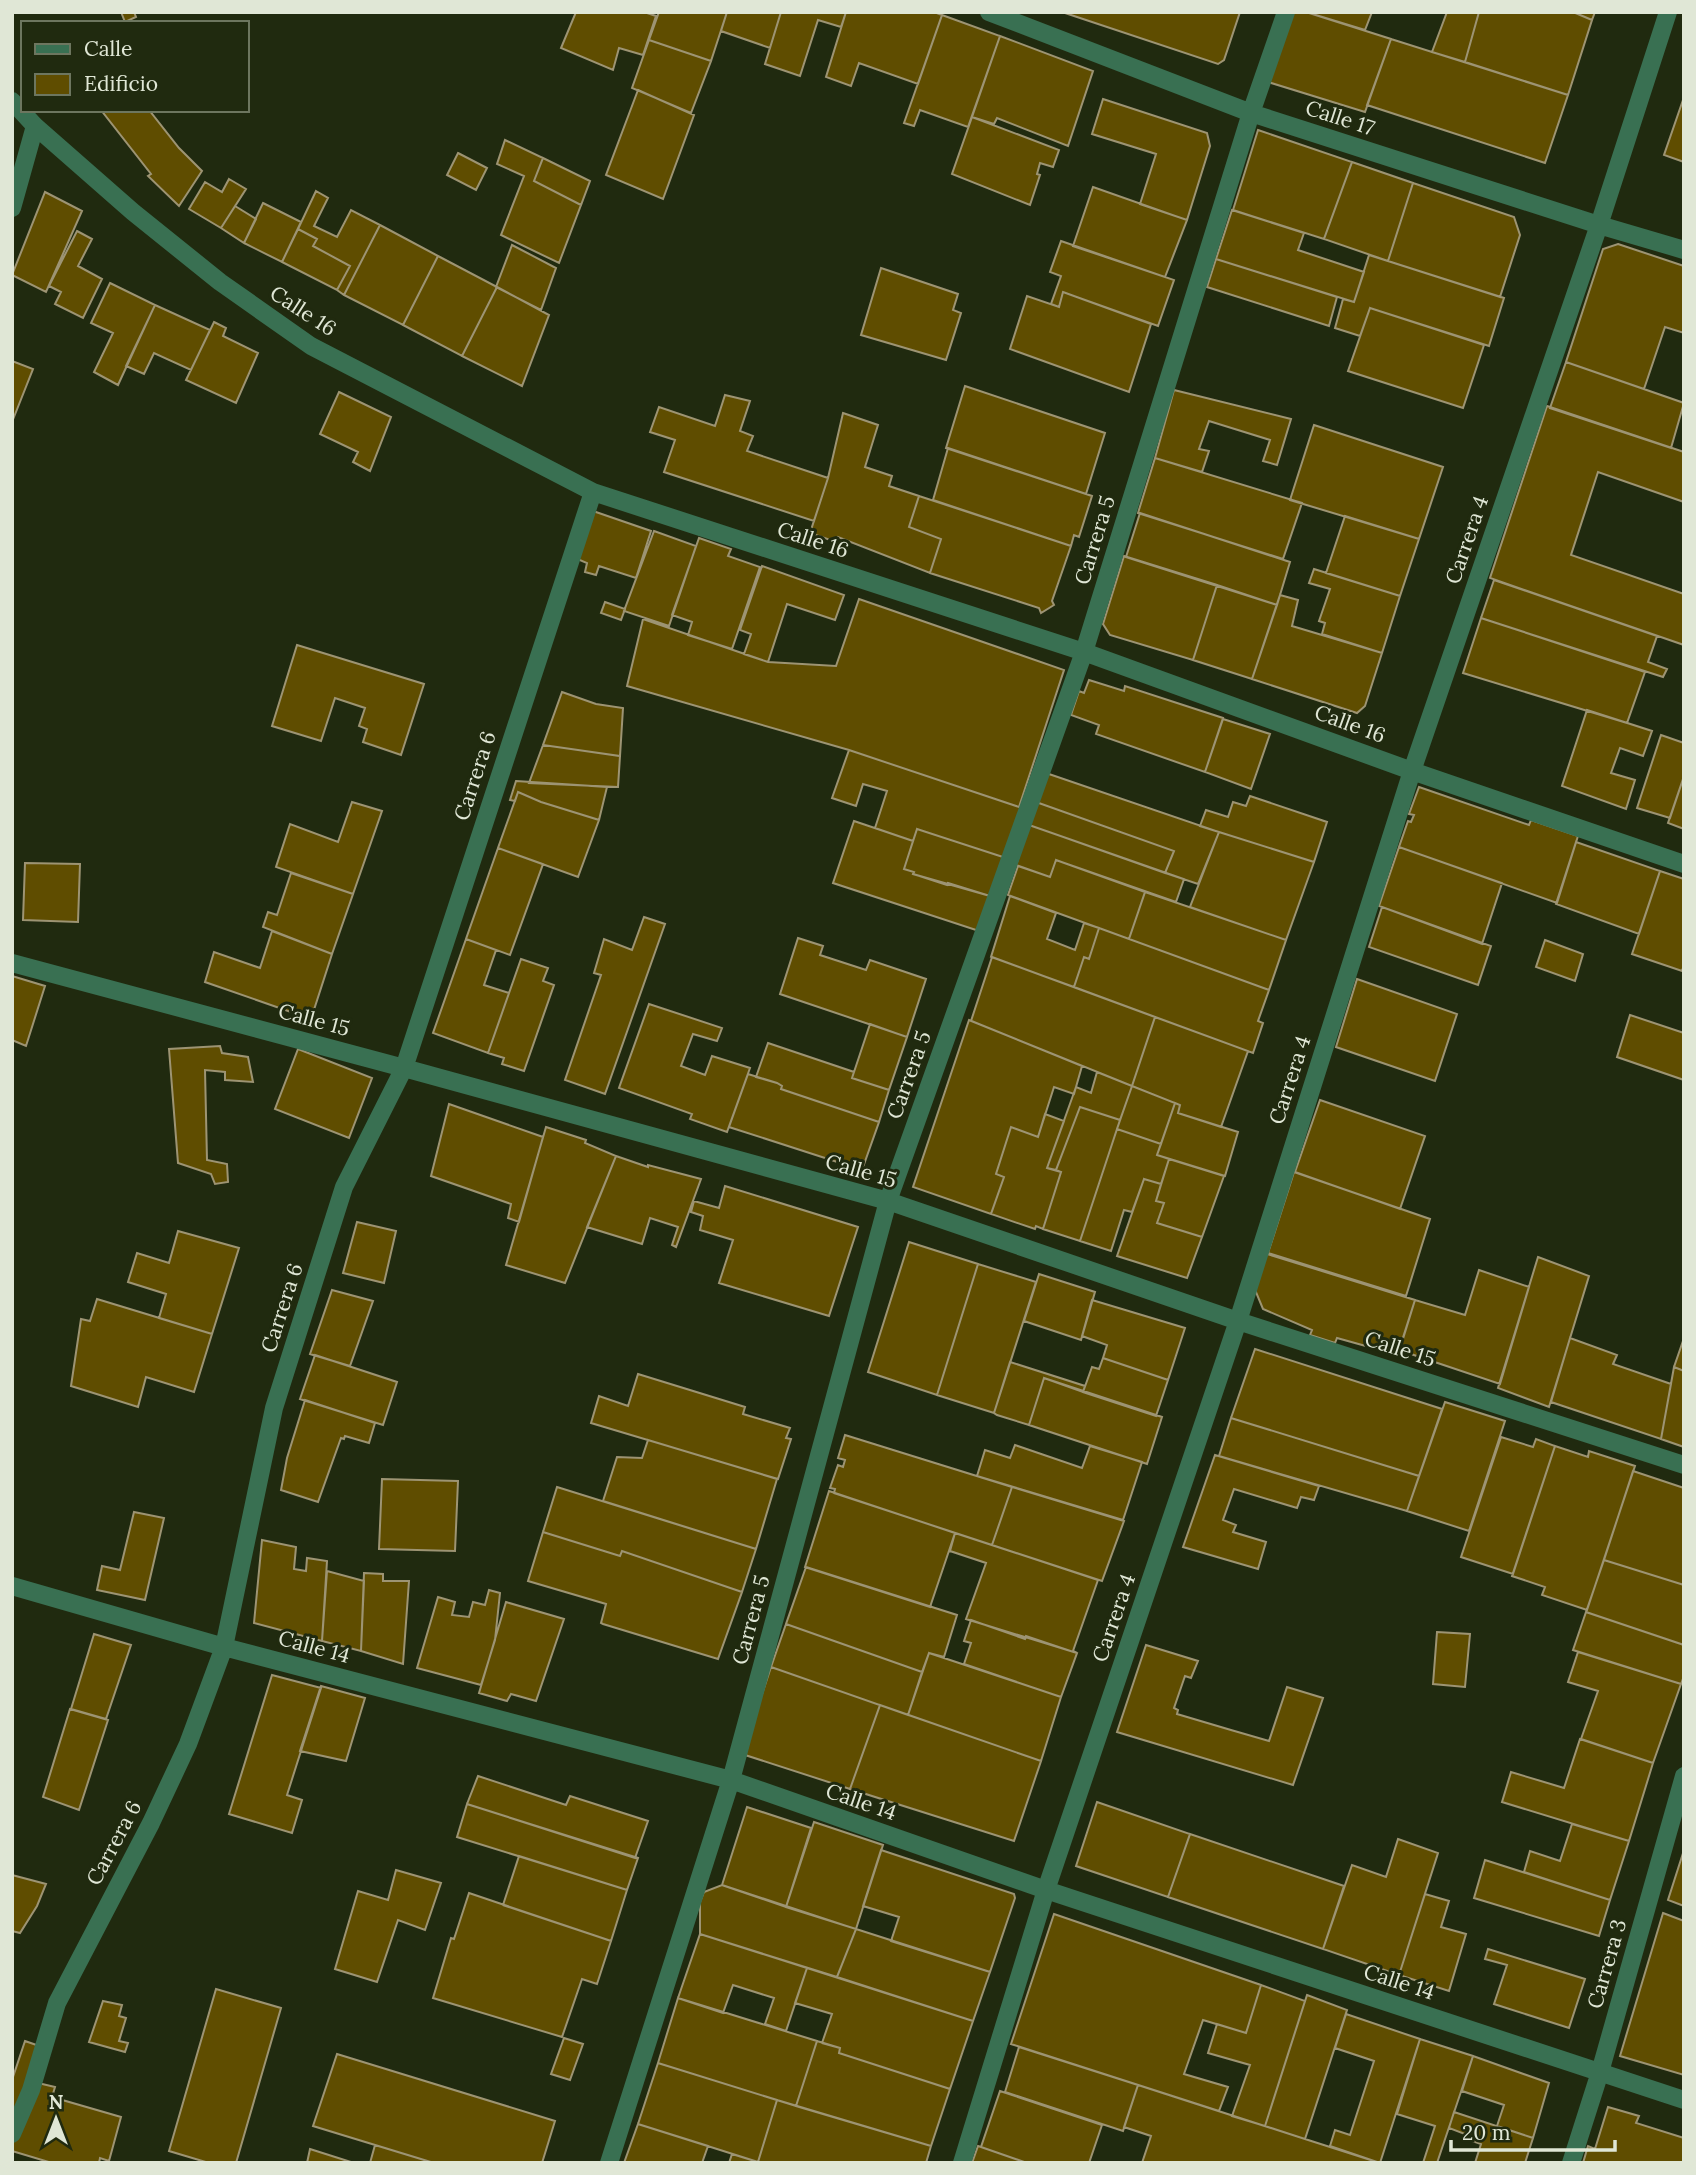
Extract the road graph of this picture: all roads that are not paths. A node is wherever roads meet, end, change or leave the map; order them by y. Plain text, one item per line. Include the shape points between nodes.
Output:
1 (989, 12) edge
2 (1286, 12) edge
3 (1668, 12) edge
4 (22, 112) edge
5 (1251, 113) junction
6 (35, 126) junction
7 (12, 208) edge
8 (1599, 226) junction
9 (1684, 250) edge
10 (593, 492) junction
11 (1084, 652) junction
12 (1412, 771) junction
13 (1684, 864) edge
14 (12, 963) edge
15 (404, 1068) junction
16 (888, 1202) junction
17 (1238, 1321) junction
18 (1684, 1465) edge
19 (12, 1586) edge
20 (224, 1647) junction
21 (1684, 1776) edge
22 (731, 1780) junction
23 (1046, 1890) junction
24 (1600, 2072) junction
25 (1684, 2100) edge
26 (12, 2134) edge
27 (609, 2163) edge
28 (962, 2163) edge
29 (1571, 2163) edge

1 - 5 street, Calle 17
2 - 5 street, Carrera 5
3 - 8 street, Carrera 4
4 - 6 street, Calle 16
5 - 8 street, Calle 17
5 - 11 street, Carrera 5
6 - 7 street
6 - 10 street, Calle 16 via 220,282 311,346
8 - 9 street, Calle 17
8 - 12 street, Carrera 4
10 - 11 street, Calle 16
10 - 15 street, Carrera 6
11 - 12 street, Calle 16
11 - 16 street, Carrera 5
12 - 13 street, Calle 16
12 - 17 street, Carrera 4
14 - 15 street, Calle 15
15 - 16 street, Calle 15
15 - 20 street, Carrera 6 via 344,1187 274,1408
16 - 17 street, Calle 15
16 - 22 street, Carrera 5
17 - 18 street, Calle 15
17 - 23 street, Carrera 4
19 - 20 street, Calle 14
20 - 22 street, Calle 14
20 - 26 street, Carrera 6 via 188,1744 151,1823 57,2003 31,2090
21 - 24 street, Carrera 3
22 - 23 street, Calle 14
22 - 27 street, Carrera 5
23 - 24 street, Calle 14
23 - 28 street, Carrera 4
24 - 25 street, Calle 14
24 - 29 street, Carrera 3

